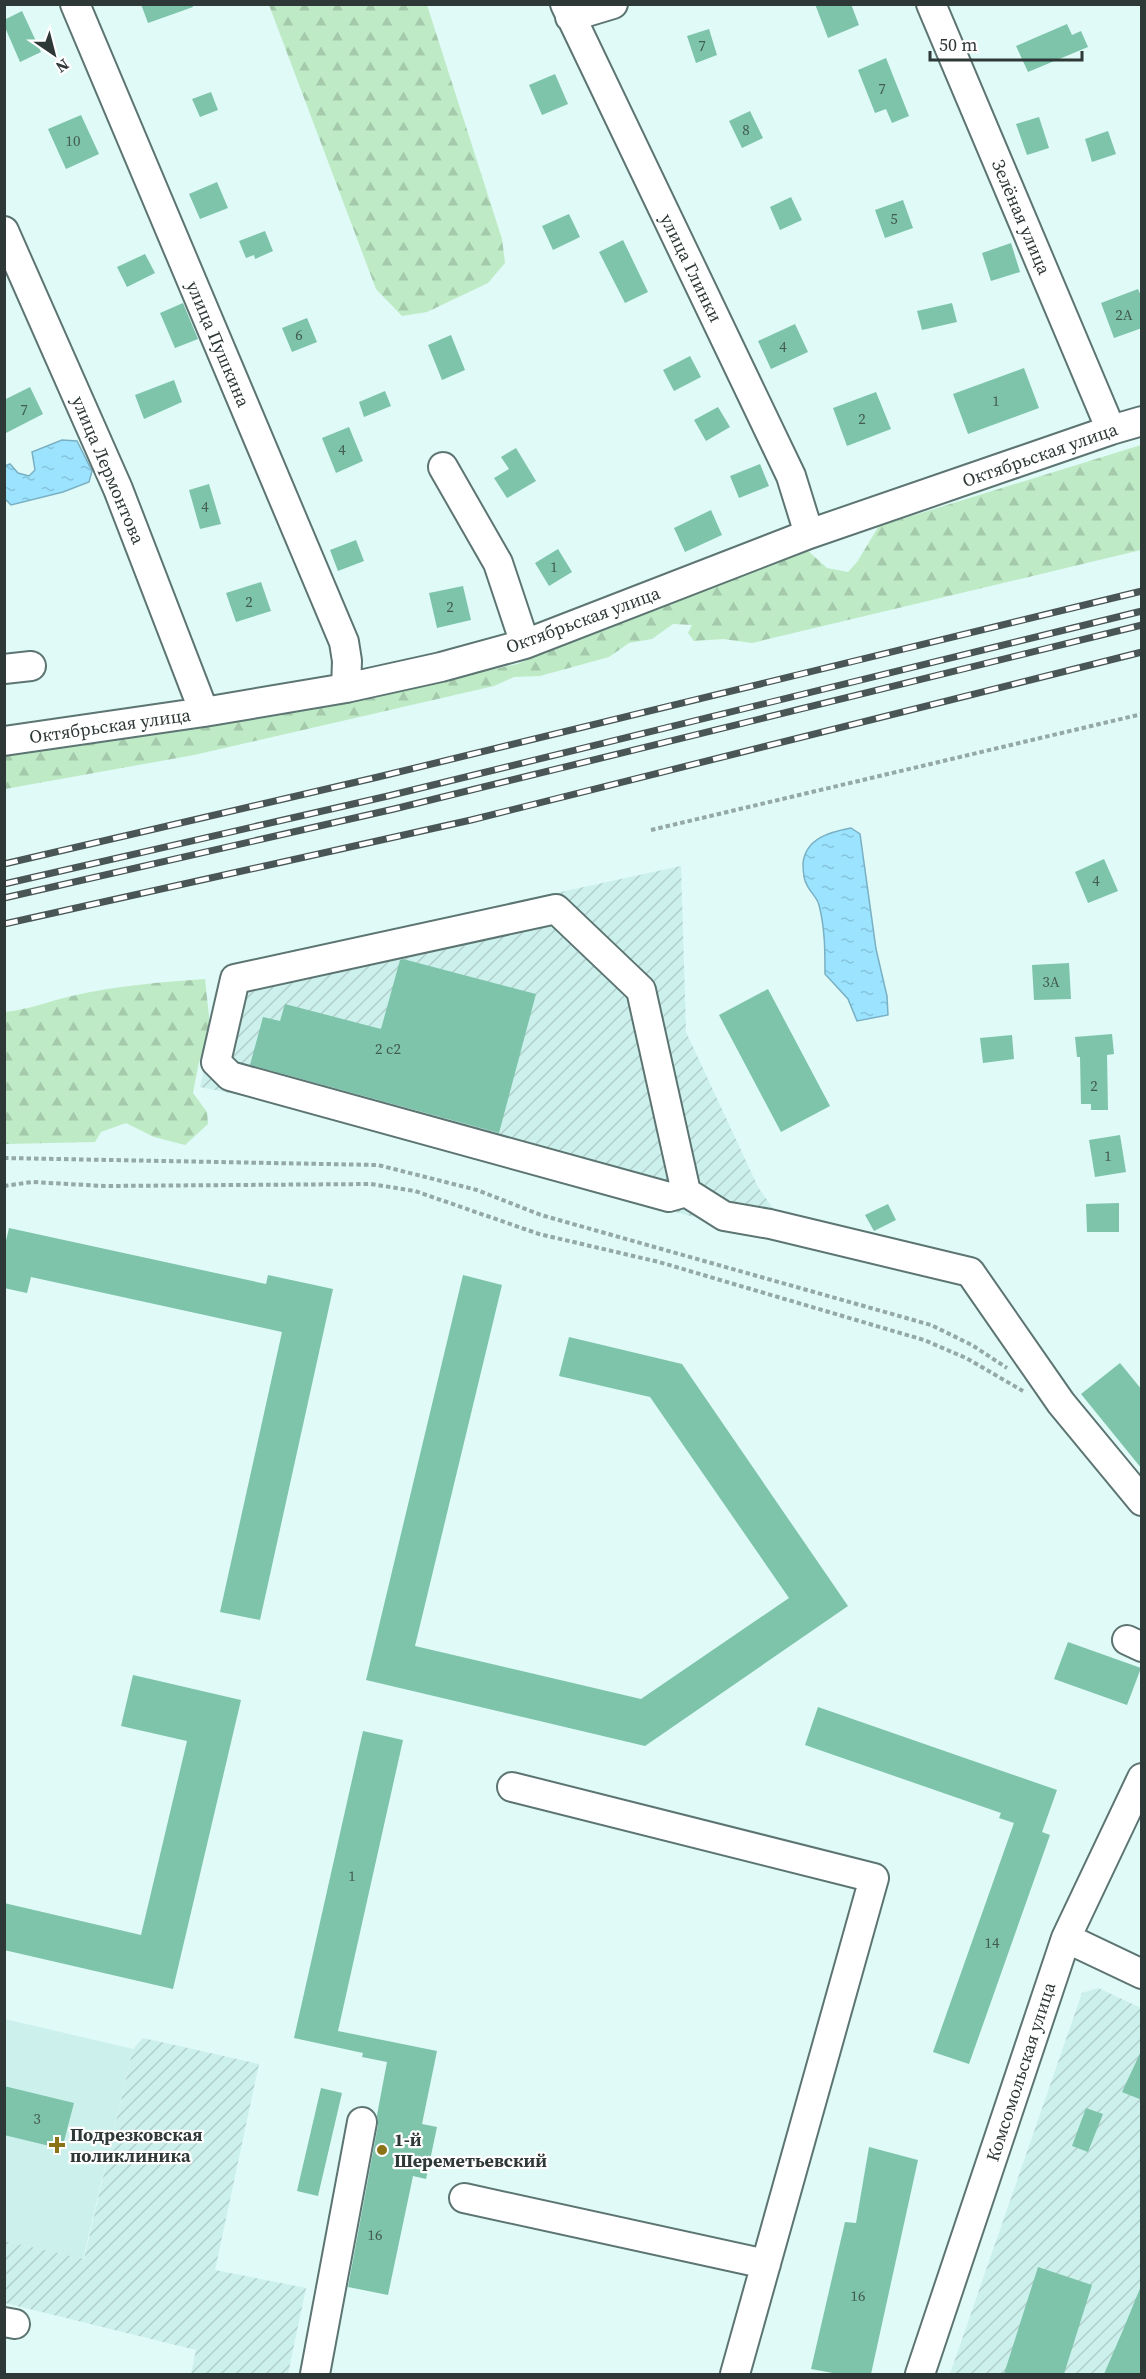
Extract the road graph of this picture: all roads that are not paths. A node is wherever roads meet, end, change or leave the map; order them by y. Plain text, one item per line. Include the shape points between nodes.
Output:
1 (75, 4) edge
2 (613, 4) edge
3 (932, 4) edge
4 (567, 11) edge
5 (4, 231) edge
6 (1142, 421) edge
7 (1111, 430) junction
8 (443, 467) dead end
9 (809, 534) junction
10 (525, 644) junction
11 (346, 688) junction
12 (204, 712) junction
13 (4, 741) edge
14 (686, 1192) junction
15 (1142, 1501) edge
16 (1142, 1778) edge
17 (512, 1787) dead end
18 (1066, 1938) junction
19 (1142, 1974) edge
20 (362, 2122) dead end
21 (464, 2198) dead end
22 (766, 2264) junction
23 (315, 2374) edge
24 (735, 2374) edge
25 (920, 2374) edge

1 - 11 street, улица Пушкина via 344,642
2 - 4 street
3 - 7 street, Зелёная улица
4 - 9 street, улица Глинки via 791,476
5 - 12 street, улица Лермонтова via 118,489
6 - 7 street, Октябрьская улица
7 - 9 street, Октябрьская улица
8 - 10 street via 498,564
9 - 10 street, Октябрьская улица
10 - 11 street, Октябрьская улица
11 - 12 street, Октябрьская улица
12 - 13 street, Октябрьская улица
14 - 14 street via 641,990 556,909 235,979 216,1062 230,1076 669,1197
14 - 15 street via 724,1216 970,1272 1061,1403
16 - 18 street, Комсомольская улица
17 - 22 street via 874,1878
18 - 19 street
18 - 25 street, Комсомольская улица
20 - 23 street
21 - 22 street
22 - 24 street

